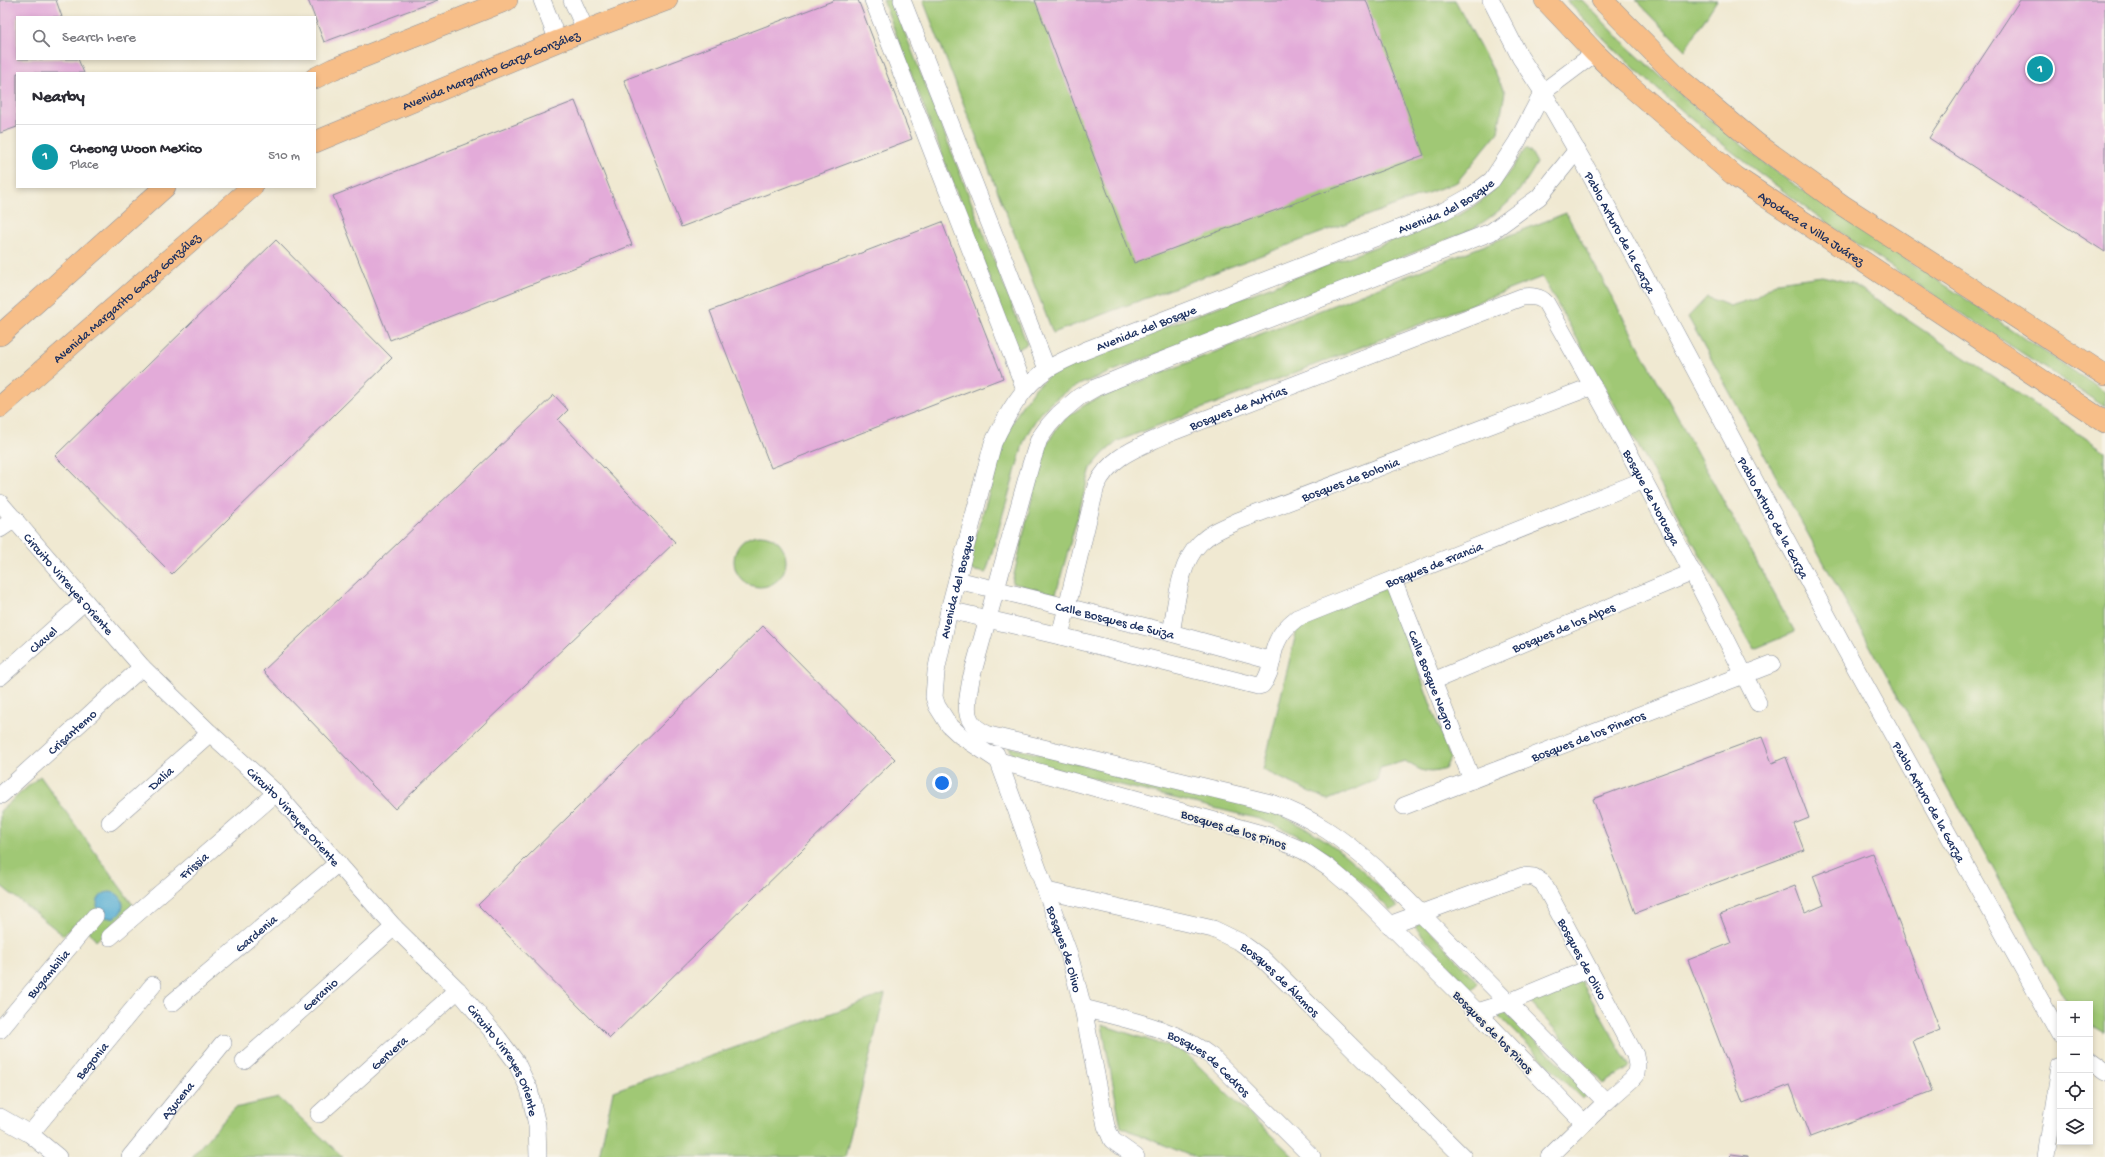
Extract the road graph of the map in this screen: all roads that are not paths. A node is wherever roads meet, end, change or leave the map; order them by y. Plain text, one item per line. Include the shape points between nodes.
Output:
1 (507, 0) edge
2 (542, 0) edge
3 (572, 0) edge
4 (667, 0) edge
5 (873, 0) edge
6 (902, 0) edge
7 (1491, 0) edge
8 (1545, 0) edge
9 (1602, 0) edge
10 (586, 31) junction
11 (558, 41) junction
12 (1595, 54) junction
13 (316, 78) edge
14 (1543, 92) junction
15 (316, 142) edge
16 (1577, 150) junction
17 (164, 188) edge
18 (251, 188) edge
19 (1536, 297) joint
20 (0, 336) edge
21 (1047, 369) junction
22 (2105, 374) edge
23 (1593, 386) junction
24 (1025, 390) junction
25 (0, 407) edge
26 (2105, 422) edge
27 (1644, 480) junction
28 (0, 503) edge
29 (15, 519) junction
30 (0, 529) edge
31 (1693, 572) junction
32 (957, 580) junction
33 (1392, 580) junction
34 (994, 589) junction
35 (85, 601) junction
36 (1066, 607) junction
37 (949, 610) junction
38 (987, 619) junction
39 (1171, 633) junction
40 (1060, 636) junction
41 (1272, 662) junction
42 (1772, 664) dead end
43 (142, 667) junction
44 (1744, 675) junction
45 (0, 677) edge
46 (1432, 681) junction
47 (1758, 703) dead end
48 (941, 714) joint
49 (210, 733) junction
50 (989, 735) junction
51 (999, 761) junction
52 (1472, 780) junction
53 (276, 793) junction
54 (0, 795) edge
55 (1404, 806) dead end
56 (110, 822) dead end
57 (338, 863) junction
58 (1047, 891) junction
59 (1421, 914) junction
60 (95, 916) dead end
61 (1389, 925) junction
62 (394, 926) junction
63 (110, 937) dead end
64 (1588, 969) junction
65 (153, 985) dead end
66 (458, 990) junction
67 (1510, 1002) junction
68 (172, 1003) dead end
69 (1083, 1008) junction
70 (1477, 1012) junction
71 (2057, 1029) edge
72 (0, 1030) edge
73 (223, 1042) dead end
74 (244, 1061) dead end
75 (2093, 1062) edge
76 (2105, 1071) edge
77 (2059, 1073) edge
78 (1606, 1102) junction
79 (319, 1114) dead end
80 (0, 1117) edge
81 (1584, 1123) junction
82 (30, 1134) junction
83 (58, 1157) edge
84 (130, 1157) edge
85 (538, 1157) edge
86 (1136, 1157) edge
87 (1312, 1157) edge
88 (1463, 1157) edge
89 (1549, 1157) edge
90 (2046, 1157) edge

1 - 13 main road
2 - 11 street
3 - 10 street
4 - 10 main road, Avenida Margarito Garza González
5 - 24 street
6 - 21 street
7 - 14 street, Pablo Arturo de la Garza via 1520,58
8 - 12 main road, Apodaca a Villa Juárez
9 - 22 main road via 1682,81 1756,143 1842,205
10 - 11 main road, Avenida Margarito Garza González
11 - 15 main road, Avenida Margarito Garza González
12 - 14 street
12 - 26 main road, Apodaca a Villa Juárez via 1736,177
14 - 16 street, Pablo Arturo de la Garza
14 - 21 street, Avenida del Bosque via 1518,142 1503,165 1492,180 1471,196 1444,211 1084,351
16 - 34 street via 1539,197 1491,232 1156,362 1079,397 1059,414 1039,440
16 - 71 street, Pablo Arturo de la Garza via 1844,647
17 - 20 main road
18 - 25 main road, Avenida Margarito Garza González
19 - 23 street, Bosque de Noruega via 1546,303
19 - 36 street, Bosques de Autrias via 1522,297 1167,434 1119,457 1103,473 1096,486
21 - 24 street, Avenida del Bosque
23 - 27 street, Bosque de Noruega
23 - 39 street, Bosques de Bolonia via 1214,532 1201,542 1190,556 1184,570
24 - 32 street, Avenida del Bosque via 1005,418 993,443
27 - 31 street, Bosque de Noruega
27 - 33 street, Bosques de Francia
28 - 29 street, Circuito Virreyes Oriente
29 - 30 street
29 - 35 street, Circuito Virreyes Oriente
31 - 44 street, Bosque de Noruega
31 - 46 street, Bosques de los Alpes
32 - 34 street, Calle Bosques de Suiza
32 - 37 street, Avenida del Bosque
33 - 41 street, Bosques de Francia via 1296,618 1284,629 1276,643
33 - 46 street, Calle Bosque Negro
34 - 36 street, Calle Bosques de Suiza
34 - 38 street
35 - 43 street, Circuito Virreyes Oriente
35 - 45 street, Clavel
36 - 39 street, Calle Bosques de Suiza
36 - 40 street, Bosques de Autrias
37 - 38 street
37 - 48 street, Avenida del Bosque via 934,685 934,697
38 - 40 street
38 - 50 street via 971,679 967,706 970,722
39 - 41 street, Calle Bosques de Suiza
40 - 41 street, Bosques de Francia via 1253,686 1262,685 1269,674
42 - 44 street, Bosques de los Pineros
43 - 49 street, Circuito Virreyes Oriente
43 - 54 street, Crisantemo
44 - 47 street, Bosque de Noruega
44 - 52 street, Bosques de los Pineros
46 - 52 street, Calle Bosque Negro
48 - 51 street, Bosques de los Pinos via 961,736
49 - 53 street, Circuito Virreyes Oriente
49 - 56 street, Dalia
50 - 51 street, Bosques de Olivo
50 - 59 street via 1290,809 1344,840
51 - 58 street, Bosques de Olivo
51 - 61 street, Bosques de los Pinos via 1269,836 1304,851 1329,868
52 - 55 street, Bosques de los Pineros
53 - 57 street, Circuito Virreyes Oriente
53 - 63 street, Frissia
57 - 62 street, Circuito Virreyes Oriente
57 - 68 street, Gardenia
58 - 69 street, Bosques de Olivo via 1069,954
58 - 88 street, Bosques de Álamos via 1213,929 1240,942 1262,958
59 - 61 street, Bosques de Olivo
59 - 64 street, Bosques de Olivo via 1523,876 1534,877 1543,883
59 - 67 street
60 - 72 street, Bugambilia
61 - 70 street, Bosques de los Pinos
62 - 66 street, Circuito Virreyes Oriente
62 - 74 street, Geranio
64 - 67 street
64 - 78 street, Bosques de Olivo via 1635,1055 1637,1065 1636,1074 1631,1080
65 - 82 street, Begonia
66 - 79 street, Gervera
66 - 85 street, Circuito Virreyes Oriente via 516,1062 529,1089 537,1125
67 - 70 street
67 - 78 street
69 - 86 street, Bosques de Olivo via 1106,1126 1112,1140
69 - 87 street, Bosques de Cedros via 1168,1031 1197,1045
70 - 81 street, Bosques de los Pinos
73 - 84 street, Azucena
75 - 76 street
77 - 90 street
78 - 81 street, Bosques de Olivo
80 - 82 street
81 - 89 street, Bosques de Olivo
82 - 83 street

